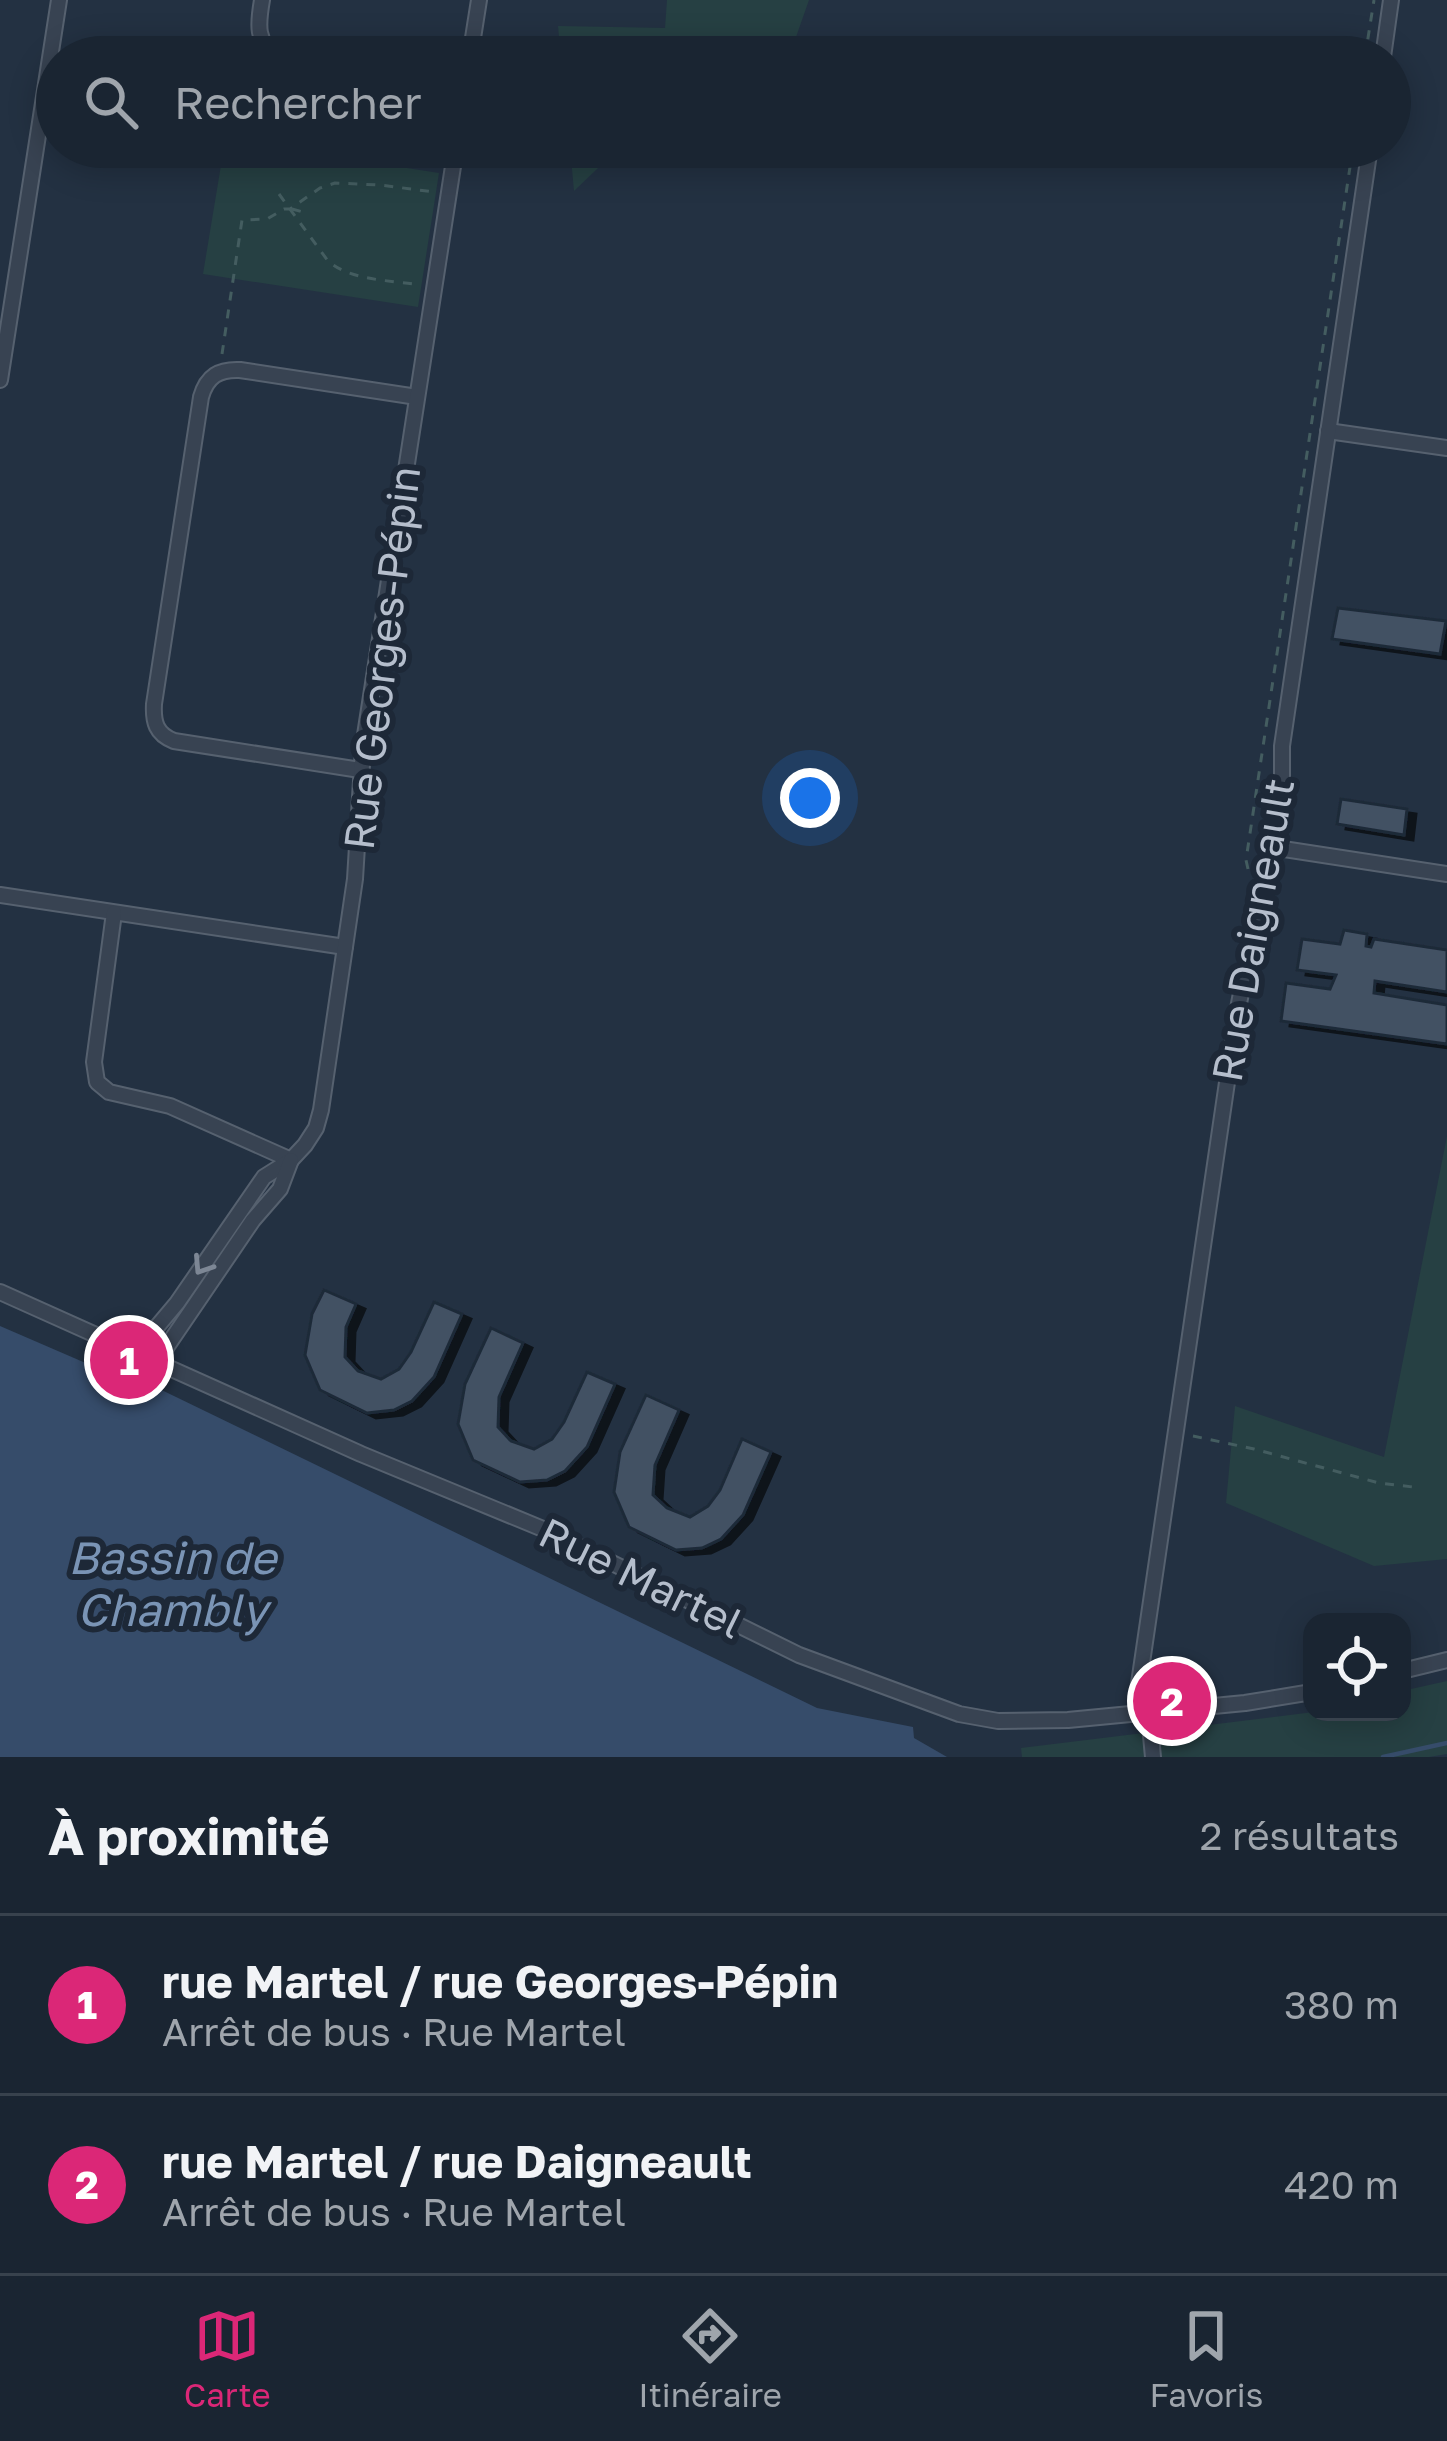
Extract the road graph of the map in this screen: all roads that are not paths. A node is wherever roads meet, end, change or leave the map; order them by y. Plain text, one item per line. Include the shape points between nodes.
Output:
1 (59, 0) edge
2 (262, 0) edge
3 (478, 0) edge
4 (1391, 0) edge
5 (53, 36) edge
6 (260, 36) edge
7 (473, 36) edge
8 (1386, 36) edge
9 (36, 148) edge
10 (453, 168) edge
11 (1367, 168) edge
12 (0, 380) edge
13 (416, 398) junction
14 (1328, 431) junction
15 (1447, 448) edge
16 (360, 770) junction
17 (1270, 847) junction
18 (1447, 874) edge
19 (0, 895) edge
20 (114, 914) junction
21 (345, 947) junction
22 (291, 1160) junction
23 (0, 1292) edge
24 (139, 1353) junction
25 (157, 1361) junction
26 (1447, 1660) edge
27 (1411, 1669) edge
28 (1303, 1693) edge
29 (1144, 1713) junction
30 (1153, 1756) edge

1 - 5 street
2 - 6 street
3 - 7 street
4 - 8 street
9 - 12 street
10 - 13 street, Rue Georges-Pépin
11 - 14 street, Rue Daigneault
13 - 16 street, Rue Georges-Pépin
13 - 16 street via 240,370 211,377 201,397 154,704 155,725 174,742
14 - 15 street
14 - 17 street, Rue Daigneault
16 - 21 street, Rue Georges-Pépin
17 - 18 street
17 - 29 street, Rue Daigneault via 1231,1051 1138,1690
19 - 20 street
20 - 21 street
20 - 22 street via 94,1062 100,1086 178,1108
21 - 22 street, Rue Georges-Pépin via 322,1110
22 -> 24 street, Rue Georges-Pépin via 264,1178
22 - 25 street, Rue Georges-Pépin via 280,1189
23 - 24 street, Rue Martel
24 - 25 street, Rue Martel
25 - 29 street, Rue Martel via 543,1529 800,1655 959,1714 1049,1721
26 - 27 street
28 - 29 street, Rue Martel
29 - 30 street, Rue Daigneault

